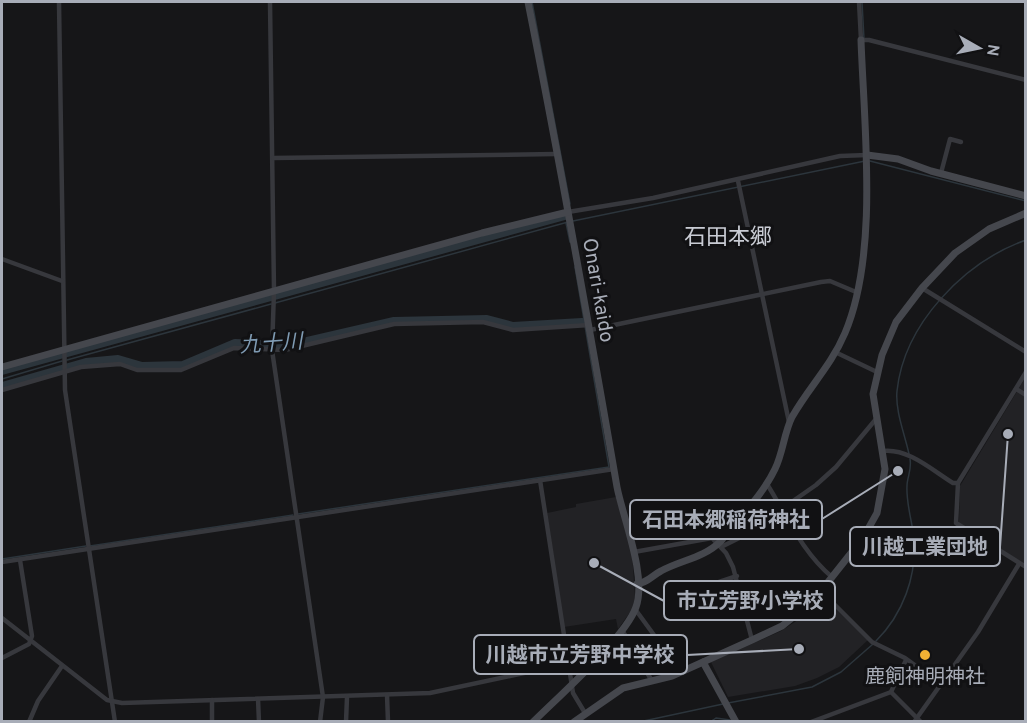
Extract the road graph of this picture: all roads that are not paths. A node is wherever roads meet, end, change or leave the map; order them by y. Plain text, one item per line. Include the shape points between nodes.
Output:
1 (59, 2) edge
2 (270, 2) edge
3 (528, 2) edge
4 (859, 2) edge
5 (861, 40) junction
6 (1026, 80) edge
7 (961, 142) dead end
8 (556, 154) junction
9 (867, 155) junction
10 (273, 159) junction
11 (941, 173) junction
12 (738, 181) junction
13 (1026, 196) edge
14 (568, 212) junction
15 (1026, 213) edge
16 (2, 259) edge
17 (62, 281) junction
18 (922, 288) junction
19 (274, 291) junction
20 (856, 292) junction
21 (762, 294) junction
22 (589, 328) junction
23 (63, 350) junction
24 (272, 350) junction
25 (835, 352) junction
26 (1026, 352) edge
27 (2, 367) edge
28 (64, 371) junction
29 (877, 372) junction
30 (1026, 372) edge
31 (1016, 389) junction
32 (2, 390) edge
33 (1026, 395) edge
34 (876, 419) junction
35 (790, 423) junction
36 (883, 451) junction
37 (614, 469) junction
38 (540, 480) junction
39 (958, 483) junction
40 (767, 484) junction
41 (783, 508) junction
42 (786, 514) junction
43 (295, 518) junction
44 (719, 546) junction
45 (89, 549) junction
46 (634, 552) junction
47 (20, 560) junction
48 (2, 562) edge
49 (1019, 564) junction
50 (1026, 567) edge
51 (737, 576) junction
52 (832, 576) junction
53 (637, 584) junction
54 (821, 591) junction
55 (635, 609) junction
56 (743, 610) junction
57 (2, 618) edge
58 (622, 630) junction
59 (752, 640) junction
60 (31, 641) junction
61 (2, 658) edge
62 (595, 660) junction
63 (906, 660) junction
64 (703, 662) junction
65 (568, 663) junction
66 (62, 666) junction
67 (681, 672) junction
68 (652, 681) junction
69 (571, 684) junction
70 (941, 684) junction
71 (891, 692) junction
72 (387, 695) junction
73 (323, 697) junction
74 (347, 697) junction
75 (258, 699) junction
76 (212, 700) junction
77 (112, 701) junction
78 (585, 713) junction
79 (917, 720) edge
80 (29, 722) edge
81 (115, 722) edge
82 (212, 722) edge
83 (259, 722) edge
84 (320, 722) edge
85 (346, 722) edge
86 (388, 722) edge
87 (533, 722) edge
88 (574, 722) edge
89 (736, 722) edge
90 (810, 722) edge

1 - 17 street
2 - 10 street
3 - 8 street, Onari-kaido
4 - 5 street
5 - 6 street
5 - 9 street
7 - 11 street via 950,139
8 - 10 street
8 - 14 street, Onari-kaido
9 - 11 street via 898,159
9 - 12 street via 840,156
9 - 20 street
10 - 19 street
11 - 13 street
12 - 14 street
12 - 21 street
14 - 19 street via 482,232
14 - 22 street, Onari-kaido
15 - 18 street via 969,242
16 - 17 street
17 - 23 street
18 - 26 street
18 - 29 street via 896,322
19 - 23 street
19 - 24 street
20 - 21 street via 830,281
20 - 25 street via 849,322
21 - 22 street
21 - 35 street
22 - 24 street via 513,330 483,322 394,324
22 - 37 street, Onari-kaido
23 - 27 street
23 - 28 street
24 - 28 street via 234,348 181,370 137,370 120,364
24 - 43 street
25 - 29 street
25 - 35 street
28 - 32 street
28 - 45 street
29 - 34 street via 873,394
30 - 31 street
31 - 33 street
31 - 39 street
34 - 36 street
34 - 41 street via 836,467
35 - 40 street
36 - 39 street via 897,450
36 - 52 street via 885,476 877,513 863,538
37 - 38 street
37 - 46 street, Onari-kaido
38 - 43 street
38 - 65 street
39 - 49 street via 956,523
40 - 41 street
40 - 44 street
41 - 42 street
42 - 44 street
42 - 52 street via 801,544
43 - 45 street
43 - 73 street
44 - 46 street via 709,537
44 - 51 street
44 - 53 street
45 - 47 street
45 - 77 street
46 - 53 street, Onari-kaido
47 - 48 street
47 - 60 street
49 - 50 street
49 - 70 street
51 - 56 street
51 - 56 street via 719,582 728,614
52 - 54 street
53 - 55 street, Onari-kaido
54 - 59 street via 792,620
54 - 63 street via 862,634
55 - 58 street
55 - 67 street
56 - 59 street
57 - 60 street
58 - 62 street
58 - 68 street
59 - 64 street
60 - 61 street
60 - 66 street
62 - 65 street
62 - 69 street
63 - 70 street
63 - 71 street
64 - 67 street
64 - 89 street
65 - 69 street
65 - 72 street via 436,693
66 - 77 street
66 - 80 street via 38,700
67 - 68 street
68 - 78 street via 623,688
69 - 78 street
69 - 87 street
70 - 79 street
71 - 79 street
71 - 90 street
72 - 74 street
72 - 86 street
73 - 74 street
73 - 75 street
73 - 84 street
74 - 85 street
75 - 76 street
75 - 83 street
76 - 77 street
76 - 82 street
77 - 81 street
78 - 88 street

